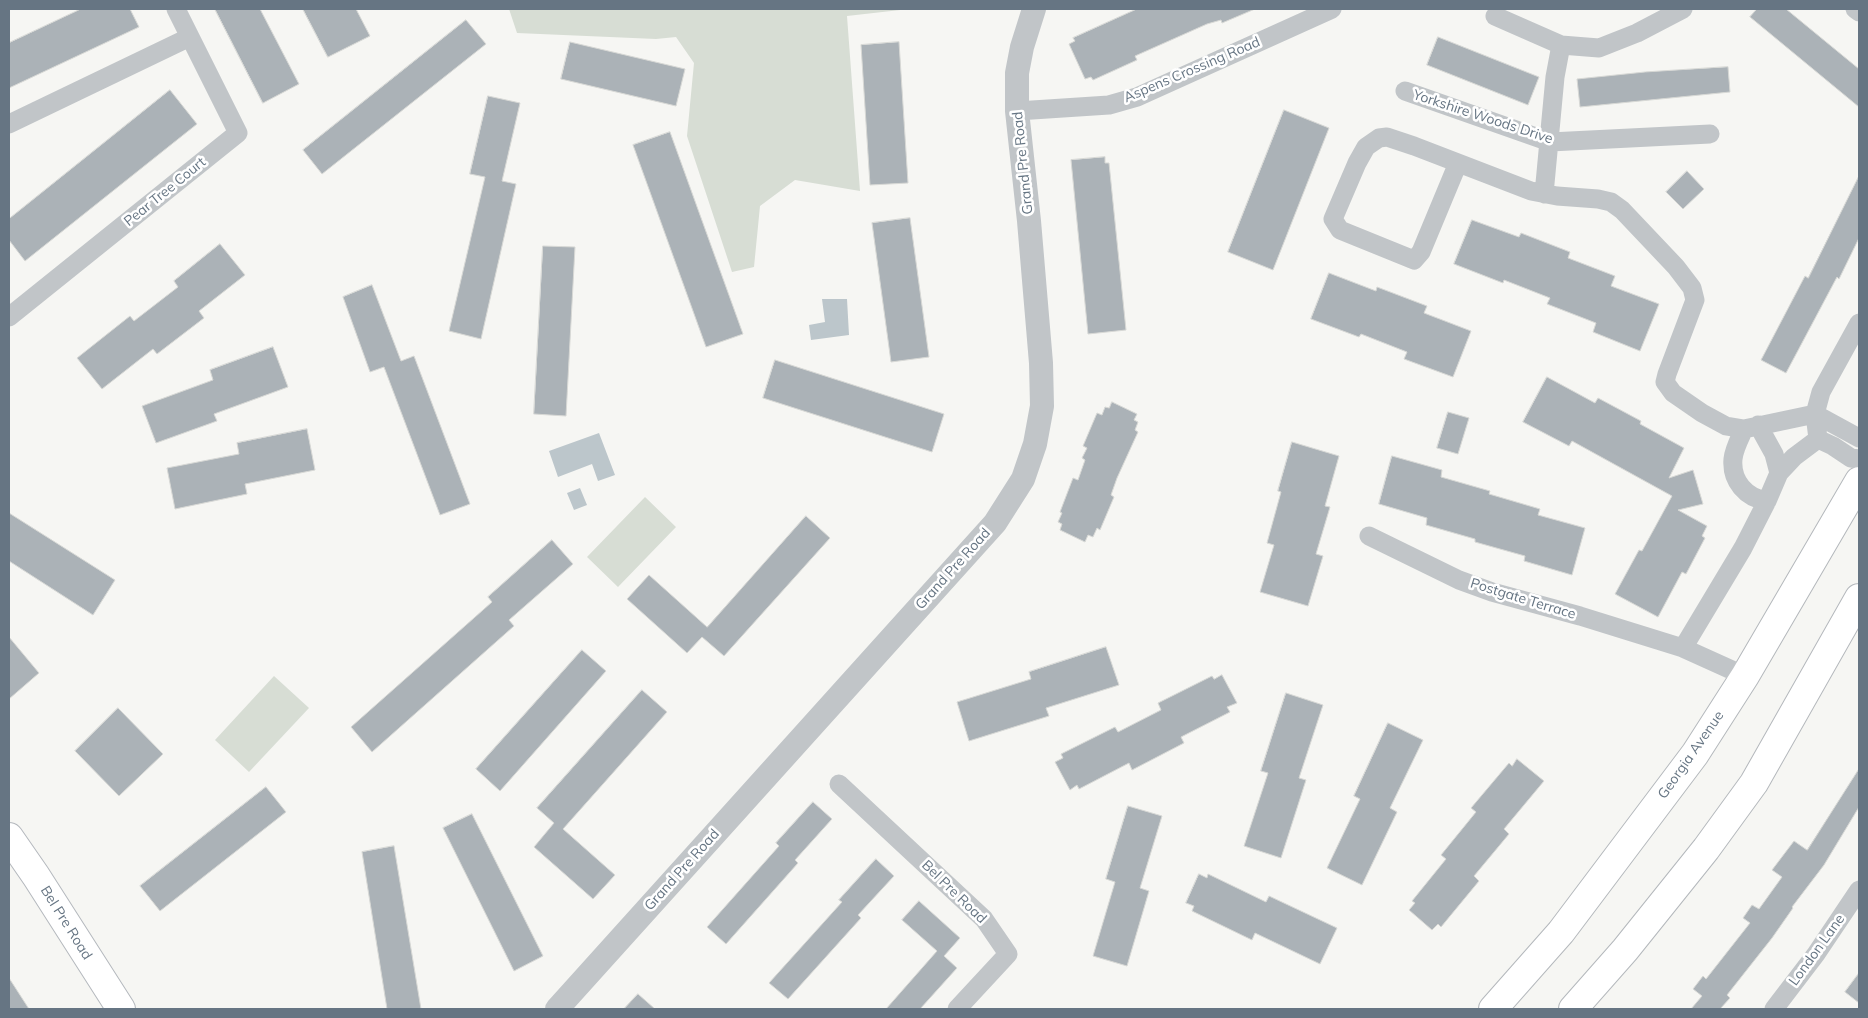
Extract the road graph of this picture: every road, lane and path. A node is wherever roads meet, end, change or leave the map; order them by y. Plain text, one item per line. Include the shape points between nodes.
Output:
1 (176, 9) edge
2 (1034, 9) edge
3 (1332, 9) edge
4 (1683, 9) edge
5 (1855, 9) edge
6 (1859, 12) edge
7 (1495, 16) dead end
8 (190, 37) junction
9 (1561, 45) junction
10 (1405, 91) dead end
11 (1017, 111) junction
12 (9, 124) edge
13 (1710, 134) dead end
14 (1550, 142) junction
15 (1458, 163) junction
16 (1544, 194) junction
17 (9, 317) edge
18 (1859, 323) edge
19 (1815, 414) junction
20 (1751, 427) junction
21 (1859, 438) edge
22 (1818, 439) junction
23 (1859, 458) edge
24 (1779, 473) junction
25 (1859, 480) edge
26 (1767, 501) junction
27 (1369, 536) dead end
28 (1859, 598) edge
29 (1683, 648) junction
30 (1745, 676) junction
31 (838, 784) dead end
32 (9, 837) edge
33 (1859, 890) edge
34 (121, 1009) edge
35 (557, 1009) edge
36 (957, 1009) edge
37 (1493, 1009) edge
38 (1573, 1009) edge
39 (1774, 1009) edge

1 - 8 street, Pear Tree Court
2 - 11 street, Grand Pre Road via 1017,74
3 - 11 street, Aspens Crossing Road via 1137,97 1109,105
4 - 9 street via 1599,48
5 - 6 street
7 - 9 street
8 - 12 street
8 - 17 street, Pear Tree Court via 238,133
9 - 14 street
10 - 14 street, Yorkshire Woods Drive
11 - 35 street, Grand Pre Road via 1031,240 1042,406 1035,444 1023,479 995,523
13 - 14 street, Yorkshire Woods Drive
14 - 16 street
15 - 15 street via 1421,252 1414,260 1340,230 1333,219 1361,156 1366,147 1378,138 1405,143
15 - 16 street
16 - 20 street via 1611,202 1676,267 1692,288 1695,300 1665,382 1673,393 1726,426
18 - 19 street via 1821,392
19 - 20 street
19 - 21 street
19 - 22 street
20 - 24 street via 1774,454
20 - 26 street via 1733,458 1733,469 1739,485 1748,495
22 - 23 street via 1851,458
22 - 24 street
24 - 26 street
25 - 30 main road, Georgia Avenue
26 - 29 street
27 - 29 street, Postgate Terrace via 1459,580 1492,592
28 - 38 main road via 1754,784 1625,950
29 - 30 street, Postgate Terrace
30 - 37 main road, Georgia Avenue via 1695,754 1561,932
31 - 36 street, Bel Pre Road via 984,919 1008,954
32 - 34 main road, Bel Pre Road
33 - 39 street, London Lane

